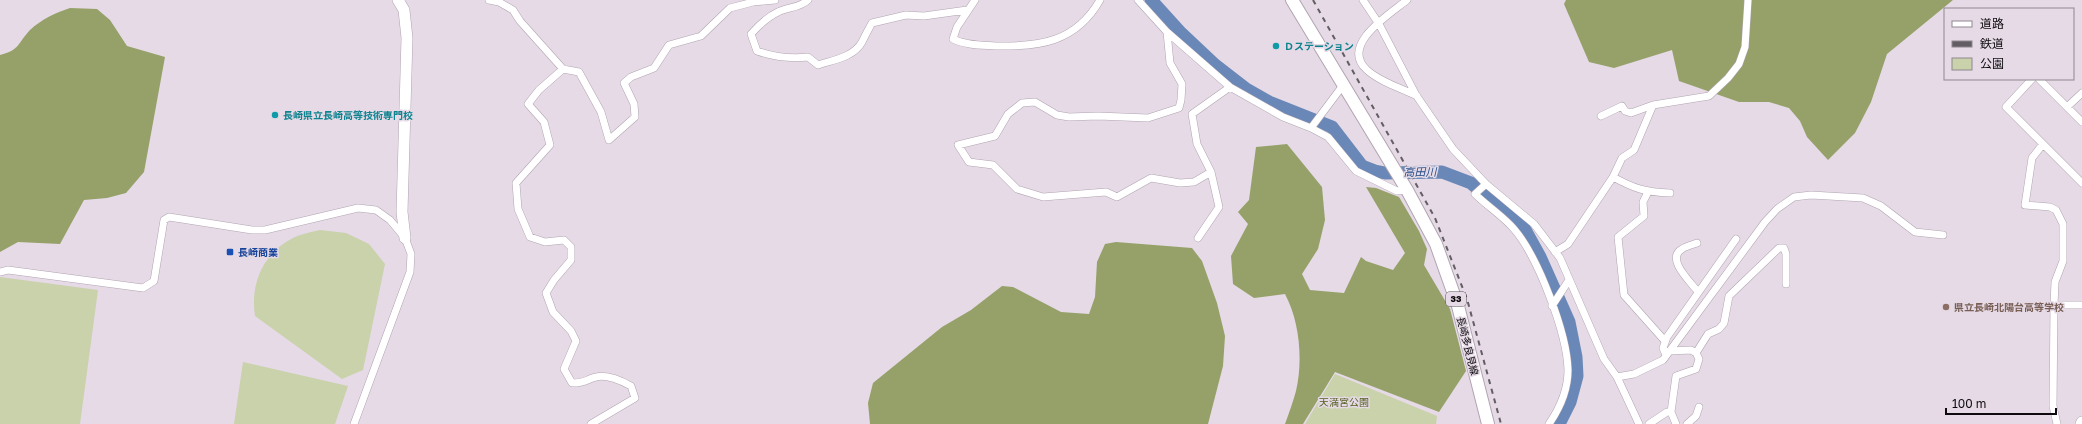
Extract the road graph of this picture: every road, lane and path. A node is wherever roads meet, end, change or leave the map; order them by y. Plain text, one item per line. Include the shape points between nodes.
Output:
1 (398, 0) edge
2 (489, 0) edge
3 (775, 0) edge
4 (808, 0) edge
5 (975, 0) edge
6 (1100, 0) edge
7 (1138, 0) edge
8 (1292, 0) edge
9 (1363, 0) edge
10 (1407, 0) edge
11 (1748, 0) edge
12 (967, 10) junction
13 (1379, 24) junction
14 (1167, 32) junction
15 (562, 69) junction
16 (2031, 80) edge
17 (2040, 80) edge
18 (1344, 84) junction
19 (1230, 87) junction
20 (2082, 93) edge
21 (1417, 96) junction
22 (1654, 104) junction
23 (2067, 107) junction
24 (1601, 116) dead end
25 (2082, 122) edge
26 (1311, 128) junction
27 (2043, 144) junction
28 (1211, 172) junction
29 (1613, 177) junction
30 (2082, 183) edge
31 (1485, 185) junction
32 (1405, 186) junction
33 (1648, 192) junction
34 (1670, 193) dead end
35 (1943, 235) dead end
36 (405, 238) junction
37 (1198, 238) dead end
38 (1736, 239) dead end
39 (1697, 243) dead end
40 (1555, 252) junction
41 (0, 272) edge
42 (1569, 280) junction
43 (1786, 284) dead end
44 (1698, 292) junction
45 (2054, 305) junction
46 (2082, 305) edge
47 (1552, 306) junction
48 (1665, 341) junction
49 (1668, 353) junction
50 (1696, 353) junction
51 (1617, 377) junction
52 (1699, 407) dead end
53 (1672, 412) junction
54 (354, 424) edge
55 (591, 424) edge
56 (1488, 424) edge
57 (1549, 424) edge
58 (1639, 424) edge
59 (1649, 424) edge
60 (1676, 424) edge
61 (1688, 424) edge
62 (2057, 424) edge

1 - 36 street via 404,10 407,38 402,212
2 - 15 street via 513,10
3 - 15 street via 730,8 700,36 669,45 654,68 624,82 634,104 634,117 609,140 601,112 579,72
4 - 12 street via 779,11 760,23 751,34 757,51 772,56 808,57 818,66 850,54 861,43 872,23 906,15 924,16
5 - 12 street
6 - 12 street via 1092,14 1062,37 1052,42 1024,47 984,46 953,39
7 - 14 street
8 - 18 main road, 33
9 - 13 street
10 - 13 street
11 - 22 street via 1745,47 1739,64 1728,78 1709,96
13 - 21 street
13 - 21 street via 1368,32 1360,43 1359,55 1362,62 1367,70 1375,75
14 - 19 street
14 - 28 street via 1170,63 1182,84 1179,108 1148,118 1069,117 1057,115 1035,102 1022,103 1008,114 995,136 958,145 969,162 993,165 1017,189 1043,196 1106,192 1117,197 1151,178 1180,183 1194,182
15 - 55 street via 528,104 544,122 550,145 516,183 518,209 530,237 545,242 564,240 571,247 571,260 546,293 553,312 571,331 576,341 564,369 572,383 584,383 597,376 620,380 631,386 635,398
16 - 27 street via 2006,107
17 - 23 street
18 - 26 street
18 - 32 main road, 33
19 - 26 street via 1283,117
19 - 28 street via 1192,114 1197,144
20 - 23 street
21 - 31 street via 1453,149
22 - 24 street via 1631,113 1624,111 1622,106
22 - 29 street via 1634,150 1622,158
23 - 25 street
26 - 32 street via 1328,137 1356,171 1397,191
27 - 30 street
27 - 45 street via 2032,158 2024,205 2050,207 2056,210 2063,224 2063,261 2055,282
28 - 37 street via 1219,207
29 - 33 street via 1634,189
29 - 40 street via 1568,244
31 - 40 street via 1534,224
31 - 47 street via 1475,194 1513,229 1536,266
32 - 56 main road, 長崎多良見線 / 33 via 1436,244 1458,306
33 - 34 street
33 - 48 street via 1644,202 1644,216 1618,237 1621,275 1624,295
35 - 49 street via 1915,232 1880,206 1863,198 1811,194 1794,198 1777,209 1765,222
36 - 41 street via 390,220 376,210 358,208 265,230 169,217 164,220 154,281 143,288 8,270
36 - 54 street via 411,254 410,272
38 - 44 street
39 - 44 street via 1681,250 1676,260 1679,269
40 - 42 street
42 - 47 street
42 - 51 street via 1604,359
43 - 50 street via 1786,254 1784,248 1779,248 1729,296 1724,323 1719,329 1708,334
44 - 48 street
45 - 46 street
45 - 62 street via 2053,406
47 - 57 street via 1560,326 1568,370 1557,412
48 - 49 street via 1663,348
49 - 50 street via 1691,350
49 - 51 street via 1663,360 1634,374
50 - 53 street via 1699,359 1696,369 1676,376
51 - 58 street
52 - 61 street via 1696,416
53 - 59 street via 1667,412
53 - 60 street

